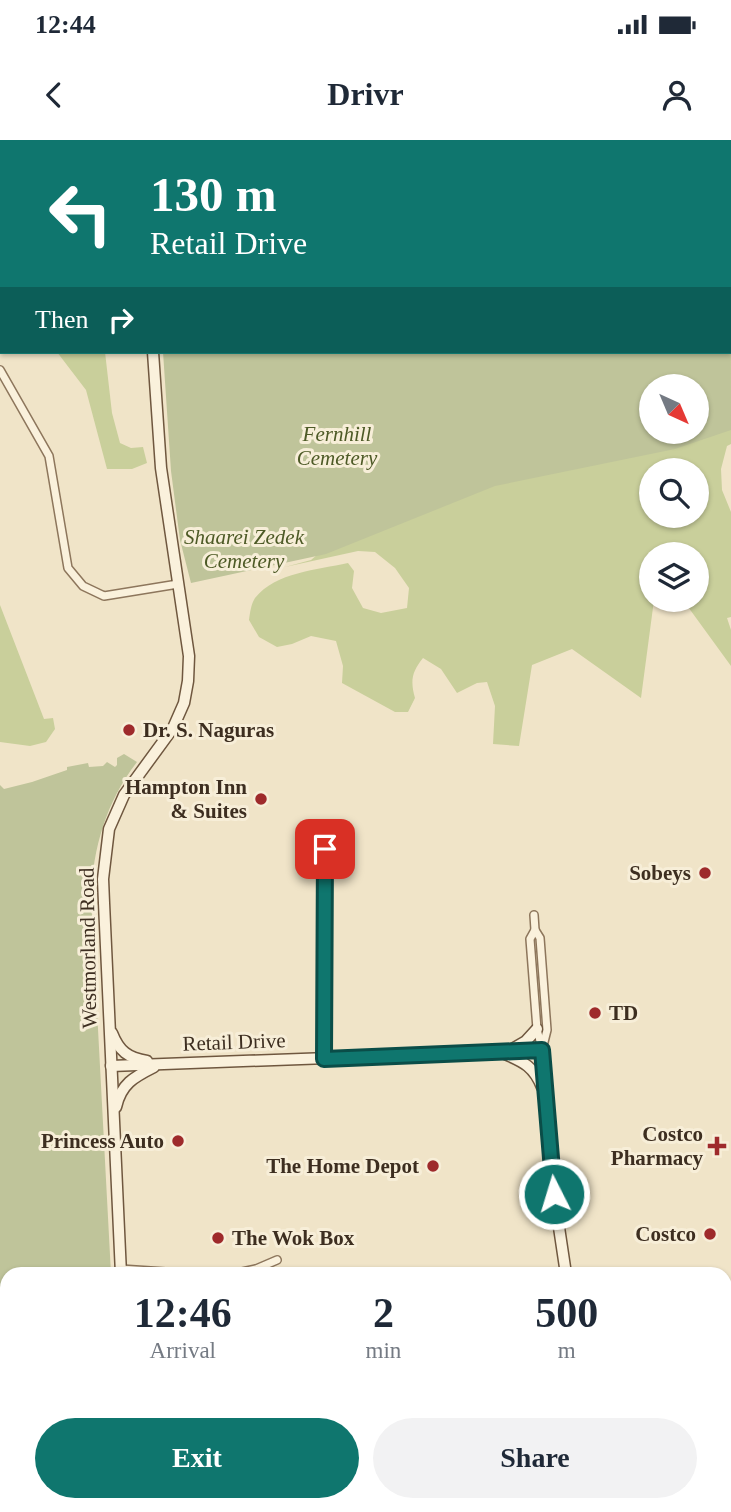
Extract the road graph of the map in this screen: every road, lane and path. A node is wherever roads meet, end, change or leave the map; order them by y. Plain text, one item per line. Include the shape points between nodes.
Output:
1 (153, 354) edge
2 (0, 370) edge
3 (178, 584) junction
4 (326, 826) dead end
5 (534, 915) dead end
6 (536, 930) junction
7 (108, 1025) junction
8 (537, 1029) junction
9 (542, 1050) junction
10 (501, 1053) junction
11 (324, 1059) junction
12 (161, 1064) junction
13 (111, 1066) junction
14 (546, 1097) junction
15 (113, 1117) junction
16 (562, 1243) junction
17 (277, 1260) dead end
18 (121, 1267) edge
19 (255, 1267) edge
20 (564, 1267) edge
21 (570, 1267) edge

1 - 3 street, Westmorland Road via 161,468
2 - 3 street via 50,456 68,568 83,586 104,596
3 - 7 street, Westmorland Road via 189,660 184,703 160,747 124,795 109,830 103,879
4 - 11 street
5 - 6 street
6 - 8 street via 530,939
6 - 9 street via 547,1030
7 - 12 street via 125,1054
7 - 13 street, Westmorland Road
8 - 9 street
8 - 10 street via 526,1041
9 - 10 street, Retail Drive
9 - 14 street
10 - 11 street, Retail Drive
10 - 14 street via 528,1065
11 - 12 street, Retail Drive
12 - 13 street, Retail Drive
12 - 15 street via 128,1081
13 - 15 street, Westmorland Road
14 - 16 street
15 - 18 street, Westmorland Road
16 - 20 street
16 - 21 street
17 - 19 street

